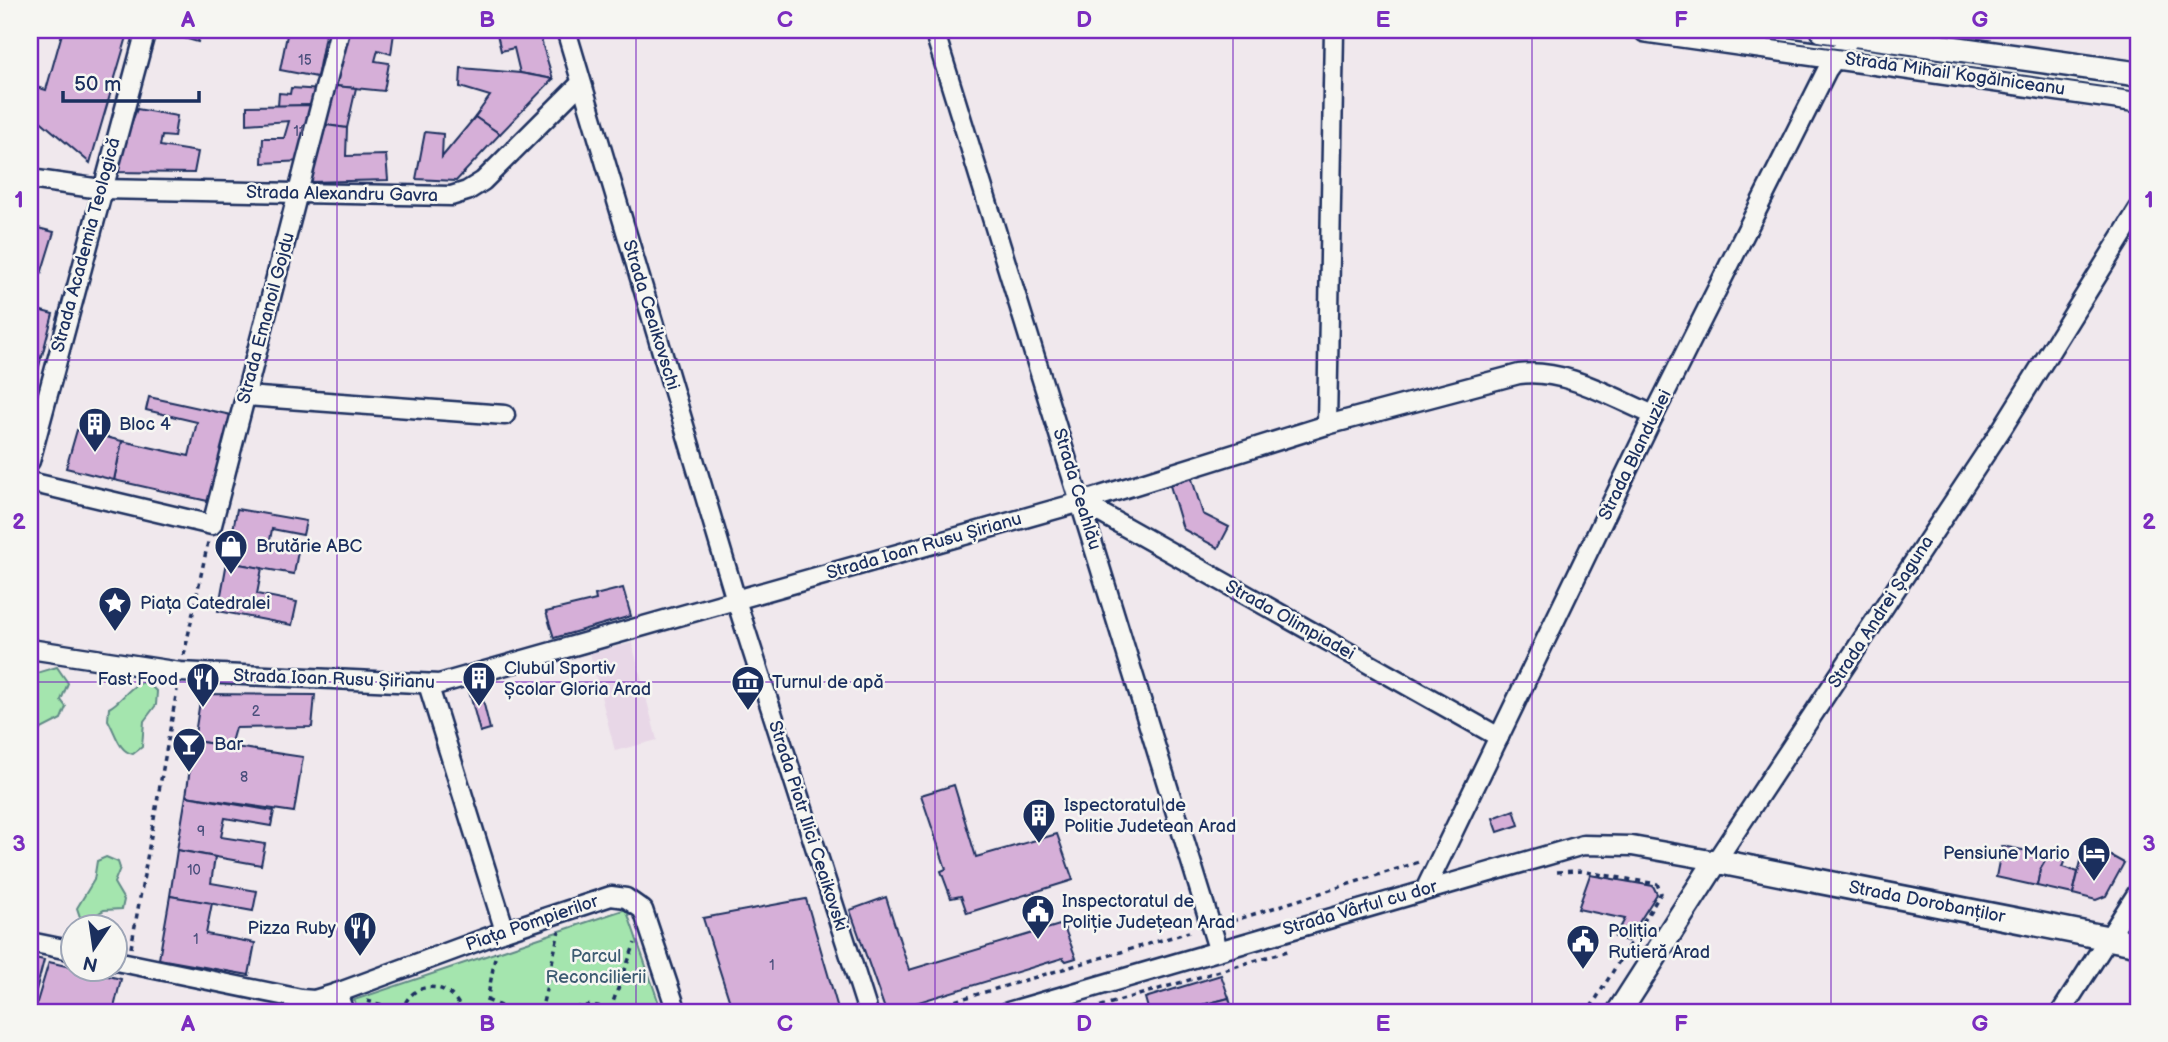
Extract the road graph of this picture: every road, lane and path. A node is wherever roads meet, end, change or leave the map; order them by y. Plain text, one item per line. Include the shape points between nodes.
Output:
1 (146, 30) edge
2 (340, 30) edge
3 (566, 30) edge
4 (933, 30) edge
5 (1334, 30) edge
6 (1646, 30) edge
7 (1822, 30) edge
8 (1855, 32) edge
9 (1834, 57) junction
10 (2138, 75) edge
11 (581, 83) junction
12 (2138, 100) edge
13 (30, 179) edge
14 (101, 189) junction
15 (299, 193) junction
16 (2138, 210) edge
17 (245, 396) junction
18 (505, 415) dead end
19 (1654, 415) junction
20 (1328, 425) junction
21 (30, 461) edge
22 (30, 482) edge
23 (1081, 502) junction
24 (212, 525) junction
25 (736, 600) junction
26 (30, 649) edge
27 (180, 672) junction
28 (428, 684) junction
29 (1499, 737) junction
30 (1716, 861) junction
31 (1419, 862) dead end
32 (1552, 873) dead end
33 (1426, 888) junction
34 (2138, 892) edge
35 (563, 912) junction
36 (645, 917) junction
37 (1232, 921) dead end
38 (130, 922) edge
39 (502, 932) junction
40 (1189, 933) dead end
41 (2109, 938) junction
42 (30, 942) edge
43 (2138, 944) edge
44 (60, 948) edge
45 (1218, 949) junction
46 (1296, 949) dead end
47 (130, 964) edge
48 (337, 993) junction
49 (487, 1000) junction
50 (612, 1011) edge
51 (344, 1012) edge
52 (402, 1012) edge
53 (462, 1012) edge
54 (485, 1012) edge
55 (514, 1012) edge
56 (541, 1012) edge
57 (566, 1012) edge
58 (677, 1012) edge
59 (868, 1012) edge
60 (917, 1012) edge
61 (1008, 1012) edge
62 (1081, 1012) edge
63 (1588, 1012) edge
64 (1619, 1012) edge
65 (2061, 1012) edge

1 - 14 street, Strada Academia Teologică
2 - 15 street, Strada Emanoil Gojdu
3 - 11 street, Strada Ceaikovschi
4 - 23 street, Strada Ceahlău
5 - 20 street
6 - 9 main road, Strada Mihail Kogălniceanu
7 - 8 main road, Strada Mihail Kogălniceanu
8 - 9 street, Strada Blanduziei
8 - 10 main road, Strada Mihail Kogălniceanu
9 - 12 main road, Strada Mihail Kogălniceanu
9 - 19 street, Strada Blanduziei
11 - 15 street, Strada Alexandru Gavra via 483,181 467,191 452,196
11 - 25 street, Strada Ceaikovschi
13 - 14 street, Strada Alexandru Gavra
14 - 15 street, Strada Alexandru Gavra
14 - 21 street, Strada Academia Teologică
15 - 17 street, Strada Emanoil Gojdu
16 - 30 street, Strada Andrei Șaguna via 2003,427
17 - 18 street
17 - 24 street, Strada Emanoil Gojdu
19 - 20 street, Strada Ioan Rusu Șirianu via 1538,371
19 - 29 street, Strada Blanduziei
20 - 23 street, Strada Ioan Rusu Șirianu
22 - 24 street
23 - 25 street, Strada Ioan Rusu Șirianu
23 - 29 street, Strada Olimpiadei
23 - 45 street, Strada Ceahlău
24 - 27 path
25 - 28 street, Strada Ioan Rusu Șirianu via 458,680
25 - 59 street, Strada Piotr Ilici Ceaikovski
26 - 27 street, Strada Ioan Rusu Șirianu
27 - 28 street, Strada Ioan Rusu Șirianu
27 - 38 path
28 - 39 street
29 - 33 street, Strada Blanduziei
30 - 33 street, Strada Vârful cu dor via 1632,846 1583,845
30 - 41 main road, Strada Dorobanților
30 - 64 main road, Strada Andrei Șaguna
31 - 37 path
32 - 63 path via 1580,871 1657,884 1661,893
33 - 45 street, Strada Vârful cu dor
34 - 41 street
35 - 36 street, Piața Pompierilor via 611,897 638,904
35 - 39 street, Piața Pompierilor
35 - 56 path
36 - 50 path
36 - 58 street
39 - 48 street, Piața Pompierilor
39 - 49 path
40 - 60 path
41 - 43 main road, Strada Dorobanților
41 - 65 street
42 - 44 street
45 - 61 street, Strada Vârful cu dor
46 - 62 path
47 - 48 street, Piața Pompierilor via 301,999
48 - 51 street
49 - 54 path
49 - 55 path
50 - 57 path via 582,1006
52 - 53 path via 409,996 436,986 453,995

